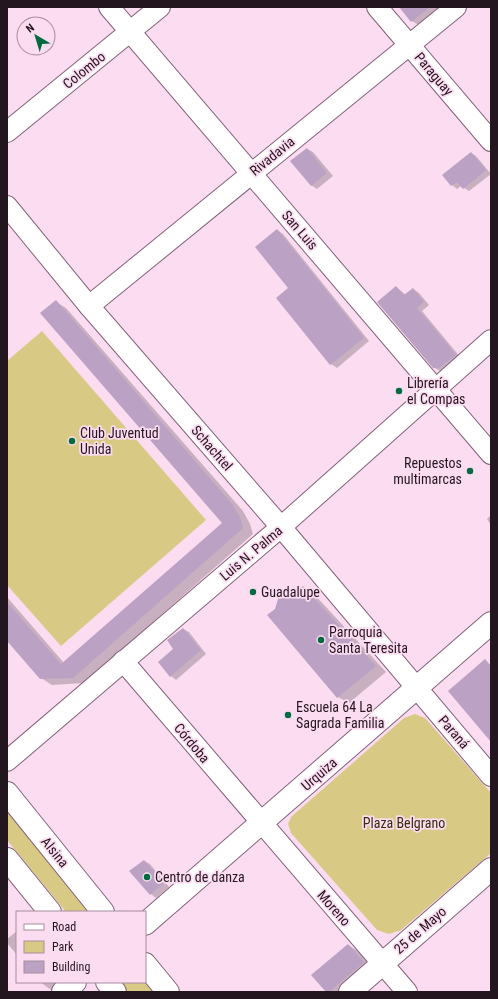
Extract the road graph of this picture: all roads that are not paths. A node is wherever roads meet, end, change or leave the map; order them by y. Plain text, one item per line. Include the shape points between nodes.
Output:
1 (109, 7) edge
2 (160, 7) edge
3 (377, 7) edge
4 (456, 7) edge
5 (130, 32) junction
6 (409, 45) junction
7 (7, 132) edge
8 (491, 141) edge
9 (251, 172) junction
10 (7, 206) edge
11 (89, 306) junction
12 (491, 340) edge
13 (436, 388) junction
14 (491, 454) edge
15 (281, 527) junction
16 (491, 623) edge
17 (123, 661) junction
18 (416, 689) junction
19 (7, 762) edge
20 (491, 776) edge
21 (7, 793) edge
22 (262, 824) junction
23 (7, 859) edge
24 (491, 869) edge
25 (49, 911) edge
26 (102, 911) edge
27 (146, 923) edge
28 (382, 963) junction
29 (146, 965) edge
30 (74, 983) edge
31 (108, 983) edge
32 (63, 992) edge
33 (115, 992) edge
34 (168, 992) edge
35 (350, 992) edge
36 (407, 992) edge

1 - 5 street, San Luis
2 - 5 street, Colombo
3 - 6 street, Paraguay
4 - 6 street, Rivadavia
5 - 7 street, Colombo
5 - 9 street, San Luis
6 - 8 street, Paraguay
6 - 9 street, Rivadavia
9 - 11 street, Rivadavia
9 - 13 street, San Luis
10 - 11 street, Schachtel
11 - 15 street, Schachtel
12 - 13 street, Luis N. Palma
13 - 14 street, San Luis
13 - 15 street, Luis N. Palma
15 - 17 street, Luis N. Palma
15 - 18 street, Schachtel
16 - 18 street, Urquiza
17 - 19 street, Luis N. Palma
17 - 22 street, Córdoba
18 - 20 street, Paraná
18 - 22 street, Urquiza
21 - 26 street, Alsina
22 - 27 street, Urquiza
22 - 28 street, Moreno
23 - 25 street
24 - 28 street, 25 de Mayo
28 - 35 street, 25 de Mayo
28 - 36 street, Moreno
29 - 34 street
30 - 32 street
31 - 33 street

